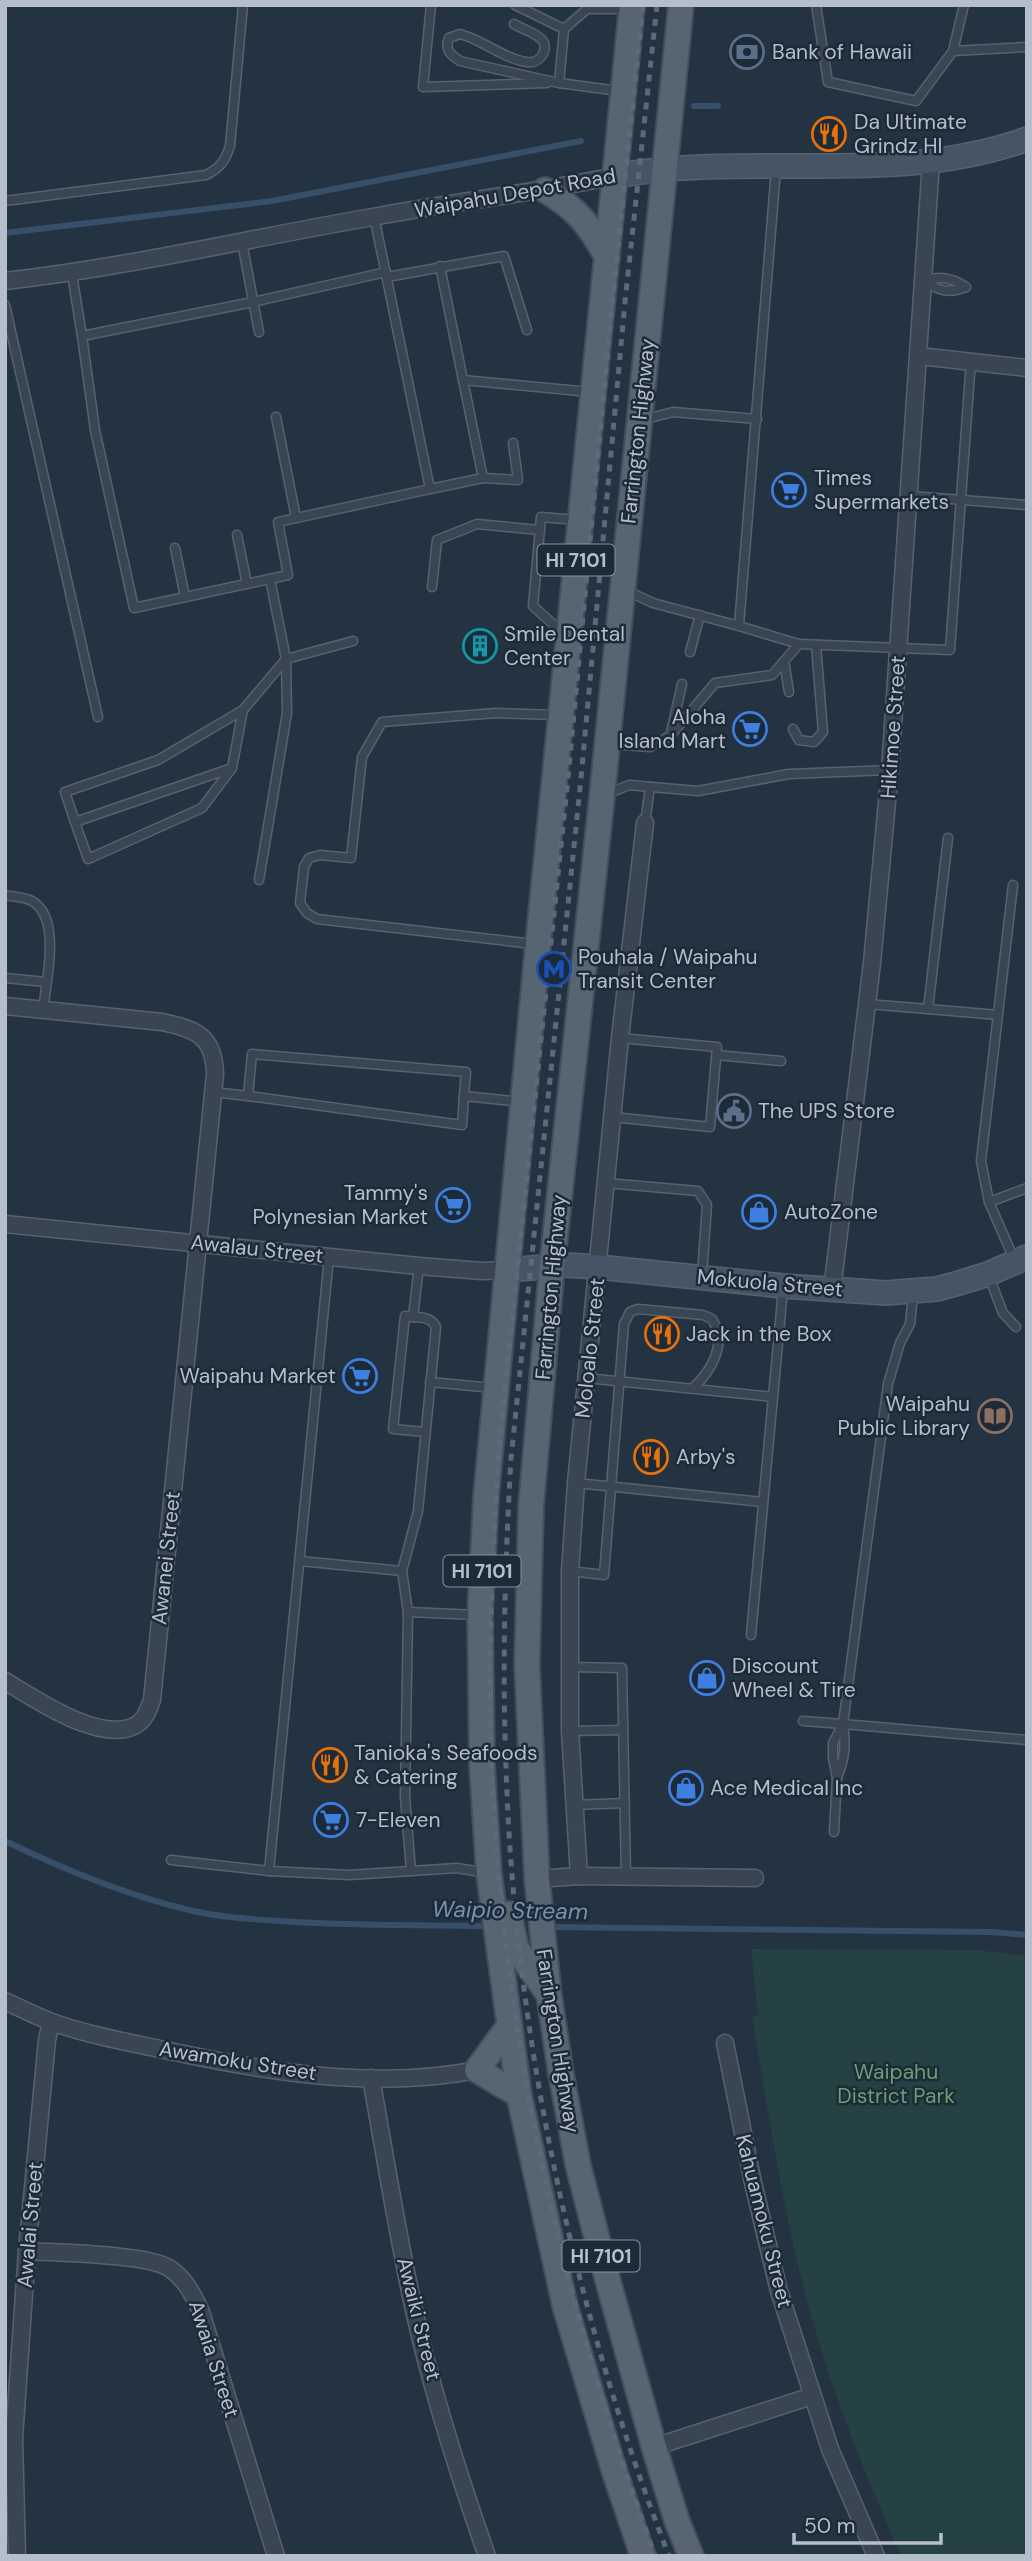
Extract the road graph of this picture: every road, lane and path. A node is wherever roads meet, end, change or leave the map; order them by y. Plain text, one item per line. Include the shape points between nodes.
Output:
1 (243, 5) edge
2 (432, 5) edge
3 (514, 5) edge
4 (681, 5) edge
5 (816, 5) edge
6 (964, 5) edge
7 (584, 7) edge
8 (632, 7) edge
9 (514, 24) dead end
10 (564, 29) junction
11 (1027, 47) edge
12 (953, 51) junction
13 (559, 83) junction
14 (624, 91) junction
15 (1026, 143) edge
16 (931, 162) junction
17 (777, 166) junction
18 (665, 168) junction
19 (615, 176) junction
20 (545, 190) junction
21 (5, 201) edge
22 (374, 216) junction
23 (242, 242) junction
24 (607, 257) junction
25 (440, 266) junction
26 (72, 274) junction
27 (386, 274) junction
28 (5, 281) edge
29 (253, 302) junction
30 (5, 305) edge
31 (527, 330) dead end
32 (260, 332) dead end
33 (82, 336) junction
34 (919, 356) junction
35 (971, 360) junction
36 (1027, 368) edge
37 (463, 380) junction
38 (593, 392) junction
39 (276, 417) dead end
40 (757, 419) junction
41 (639, 421) junction
42 (513, 443) dead end
43 (483, 478) junction
44 (430, 489) junction
45 (910, 496) junction
46 (961, 499) junction
47 (1027, 505) edge
48 (296, 518) junction
49 (580, 520) junction
50 (540, 530) junction
51 (237, 535) dead end
52 (175, 548) dead end
53 (270, 579) junction
54 (247, 584) junction
55 (432, 587) dead end
56 (622, 589) junction
57 (185, 597) junction
58 (700, 615) junction
59 (739, 626) junction
60 (568, 638) junction
61 (353, 642) dead end
62 (799, 644) junction
63 (816, 645) junction
64 (899, 648) junction
65 (690, 652) dead end
66 (286, 659) junction
67 (784, 661) junction
68 (682, 684) dead end
69 (789, 692) dead end
70 (243, 710) junction
71 (561, 715) junction
72 (98, 717) dead end
73 (793, 729) dead end
74 (671, 735) junction
75 (607, 743) junction
76 (232, 768) junction
77 (890, 770) junction
78 (650, 787) junction
79 (602, 796) junction
80 (75, 822) junction
81 (645, 823) joint
82 (948, 838) dead end
83 (259, 880) dead end
84 (1013, 885) dead end
85 (5, 895) edge
86 (538, 944) junction
87 (5, 978) edge
88 (46, 982) junction
89 (867, 1004) junction
90 (5, 1006) edge
91 (928, 1009) junction
92 (43, 1010) junction
93 (998, 1015) junction
94 (620, 1038) junction
95 (717, 1055) junction
96 (781, 1061) dead end
97 (213, 1092) junction
98 (248, 1096) junction
99 (464, 1096) junction
100 (524, 1103) junction
101 (612, 1117) junction
102 (606, 1183) junction
103 (1027, 1188) edge
104 (989, 1202) junction
105 (5, 1224) edge
106 (197, 1243) junction
107 (330, 1257) junction
108 (1021, 1260) edge
109 (419, 1266) junction
110 (552, 1266) junction
111 (598, 1267) junction
112 (508, 1270) junction
113 (988, 1274) junction
114 (702, 1277) junction
115 (783, 1286) junction
116 (832, 1290) junction
117 (914, 1292) junction
118 (413, 1317) junction
119 (1016, 1327) dead end
120 (586, 1378) junction
121 (619, 1381) junction
122 (430, 1382) junction
123 (496, 1388) junction
124 (693, 1388) junction
125 (773, 1397) junction
126 (425, 1432) junction
127 (576, 1483) junction
128 (611, 1487) junction
129 (763, 1502) junction
130 (300, 1561) junction
131 (402, 1571) junction
132 (570, 1571) junction
133 (408, 1612) junction
134 (480, 1615) junction
135 (751, 1635) dead end
136 (570, 1667) junction
137 (5, 1681) edge
138 (803, 1721) dead end
139 (843, 1724) junction
140 (623, 1730) junction
141 (570, 1731) junction
142 (1027, 1740) edge
143 (625, 1803) junction
144 (575, 1805) junction
145 (834, 1832) dead end
146 (171, 1860) dead end
147 (269, 1871) junction
148 (411, 1871) junction
149 (489, 1874) junction
150 (579, 1876) junction
151 (626, 1877) junction
152 (755, 1878) dead end
153 (537, 1879) junction
154 (507, 1948) junction
155 (549, 1995) junction
156 (5, 2001) edge
157 (51, 2022) junction
158 (509, 2026) junction
159 (725, 2043) dead end
160 (477, 2070) junction
161 (371, 2078) junction
162 (519, 2095) junction
163 (27, 2251) junction
164 (812, 2396) junction
165 (654, 2447) junction
166 (17, 2556) edge
167 (276, 2556) edge
168 (487, 2556) edge
169 (643, 2556) edge
170 (691, 2556) edge
171 (876, 2556) edge

1 - 21 lane via 230,146 217,170
2 - 13 lane via 423,87
3 - 10 lane
4 - 18 main road, Farrington Highway / HI 7101
5 - 12 lane via 828,82 916,101
6 - 12 lane
7 - 8 lane
7 - 10 lane
8 - 14 main road, Farrington Highway / HI 7101
9 - 13 lane via 543,41 545,50 535,62 460,34 449,38 448,51 460,61
10 - 13 lane
11 - 12 lane
13 - 14 lane
14 - 19 main road, Farrington Highway / HI 7101
15 - 16 street, Waipahu Depot Road
16 - 17 street, Waipahu Depot Road
16 - 34 street, Hikimoe Street
17 - 18 street, Waipahu Depot Road
17 - 40 lane
18 - 19 street, Waipahu Depot Road
18 - 41 main road, Farrington Highway / HI 7101
19 - 20 street, Waipahu Depot Road
19 - 24 main road, Farrington Highway / HI 7101
20 - 22 street, Waipahu Depot Road
20 - 24 main road via 578,213
22 - 23 street, Waipahu Depot Road
22 - 27 lane
23 - 26 street, Waipahu Depot Road
23 - 29 lane
24 - 38 main road, Farrington Highway / HI 7101
25 - 27 lane
25 - 31 lane via 503,256
25 - 37 lane
26 - 28 street, Waipahu Depot Road
26 - 33 lane
27 - 29 lane
27 - 44 lane
29 - 32 lane
29 - 33 lane
30 - 72 lane
33 - 57 lane via 95,430 134,608
34 - 35 street
34 - 45 street, Hikimoe Street
35 - 36 street
35 - 46 lane
37 - 38 lane
37 - 43 lane
38 - 49 main road, Farrington Highway / HI 7101
39 - 48 lane
40 - 41 lane via 673,412
40 - 59 lane
41 - 56 main road, Farrington Highway / HI 7101
42 - 43 lane via 518,480
43 - 44 lane
44 - 48 lane
45 - 46 lane
45 - 64 street, Hikimoe Street
46 - 47 lane
46 - 64 lane via 950,650
48 - 53 lane via 278,522 288,575
49 - 50 lane via 541,517
49 - 60 main road, Farrington Highway / HI 7101
50 - 55 lane via 477,524 437,540
50 - 60 lane via 533,606
51 - 54 lane
52 - 57 lane
53 - 54 lane
53 - 66 lane
54 - 57 lane
56 - 58 lane
56 - 75 main road, Farrington Highway / HI 7101
58 - 59 lane
58 - 65 lane
59 - 62 lane
60 - 71 main road, Farrington Highway / HI 7101
61 - 66 lane
62 - 63 lane
62 - 67 lane
63 - 64 lane
63 - 73 lane via 823,732 814,742 805,742
64 - 77 street, Hikimoe Street
66 - 70 lane
66 - 83 lane via 288,713
67 - 69 lane
67 - 74 lane via 772,675 716,683
68 - 74 lane
70 - 76 lane
70 - 80 lane via 158,760 65,792
71 - 86 main road, Farrington Highway / HI 7101
71 - 86 lane via 496,713 382,722 362,757 351,858 309,858 300,903 317,919
74 - 75 lane via 650,747
75 - 79 main road, Farrington Highway / HI 7101
76 - 80 lane
76 - 80 lane via 202,807 88,859
77 - 78 lane via 789,774 698,791
77 - 89 street, Hikimoe Street
78 - 79 lane via 629,785
78 - 81 lane
79 - 110 main road, Farrington Highway / HI 7101
81 - 94 street, Moloalo Street
82 - 91 lane
84 - 93 lane
85 - 88 lane via 32,901 46,917 51,938
86 - 100 main road, Farrington Highway / HI 7101
87 - 88 lane
88 - 92 lane
89 - 91 lane
89 - 116 street, Hikimoe Street
90 - 92 street, Awanei Street
91 - 93 lane
92 - 97 street, Awanei Street via 162,1022 198,1033 214,1058
93 - 104 lane via 981,1161
94 - 95 lane via 717,1047
94 - 101 street, Moloalo Street
95 - 96 lane
95 - 101 lane via 710,1127
97 - 98 lane
97 - 106 street, Awanei Street
98 - 99 lane via 462,1125
98 - 99 lane via 252,1054 466,1072
99 - 100 lane
100 - 112 main road, Farrington Highway / HI 7101
101 - 102 street, Moloalo Street
102 - 111 street, Moloalo Street
102 - 114 lane via 698,1191 707,1205
103 - 104 lane
104 - 108 lane
105 - 106 street, Awalau Street
106 - 107 street, Awalau Street
106 - 137 street, Awanei Street via 152,1700 146,1715 136,1726 110,1731 66,1716
107 - 109 street, Awalau Street
107 - 130 lane
108 - 113 street, Mokuola Street
109 - 112 street, Awalau Street
109 - 118 lane
110 - 111 street, Mokuola Street
110 - 112 street, Mokuola Street
110 - 153 main road, Farrington Highway / HI 7101 via 528,1588
111 - 114 street, Mokuola Street
111 - 120 street, Moloalo Street
112 - 123 main road, Farrington Highway / HI 7101
113 - 117 street, Mokuola Street
113 - 119 lane via 1003,1313
114 - 115 street, Mokuola Street
115 - 116 street, Mokuola Street
115 - 125 lane
116 - 117 street, Mokuola Street
117 - 139 lane via 910,1324 888,1384
118 - 122 lane via 429,1318 436,1327
118 - 126 lane via 405,1316 393,1429
120 - 121 lane
120 - 127 street, Moloalo Street
121 - 124 lane
121 - 124 lane via 624,1324 630,1312 703,1315 716,1326 718,1349 705,1377
121 - 128 lane
122 - 123 lane
122 - 126 lane
123 - 134 main road, Farrington Highway / HI 7101
124 - 125 lane
125 - 129 lane
126 - 131 lane via 418,1511
127 - 128 lane
127 - 132 street, Moloalo Street
128 - 129 lane
128 - 132 lane via 604,1575
129 - 135 lane
130 - 131 lane
130 - 147 lane
131 - 133 lane
132 - 136 street, Moloalo Street
133 - 134 lane
133 - 148 lane via 405,1797
134 - 149 main road, Farrington Highway / HI 7101
136 - 140 lane via 622,1668
136 - 141 street, Moloalo Street
138 - 139 lane
139 - 142 lane
139 - 145 lane via 845,1758 838,1778
140 - 141 lane
140 - 143 lane
141 - 144 street, Moloalo Street
143 - 144 lane
143 - 151 lane
144 - 150 street, Moloalo Street
146 - 147 lane
147 - 148 lane via 349,1875
148 - 149 lane via 457,1868
149 - 154 main road, Farrington Highway / HI 7101
150 - 151 street
150 - 153 street
151 - 152 street
153 - 155 main road, Farrington Highway / HI 7101
154 - 155 main road
154 - 158 main road, Farrington Highway / HI 7101
155 - 165 main road, Farrington Highway / HI 7101 via 578,2165
156 - 157 street, Awamoku Street
157 - 161 street, Awamoku Street via 231,2064
157 - 163 street, Awalai Street
158 - 160 main road
158 - 162 main road, Farrington Highway / HI 7101
159 - 164 street, Kahuamoku Street via 767,2246
160 - 161 street, Awamoku Street via 440,2077
160 - 162 main road
161 - 168 street, Awaiki Street via 415,2313
162 - 169 main road, Farrington Highway / HI 7101 via 565,2306
163 - 166 street, Awalai Street via 14,2438
163 - 167 street, Awaia Street via 140,2260 168,2267 189,2286
164 - 165 street
164 - 171 street, Kahuamoku Street
165 - 170 main road, Farrington Highway / HI 7101

